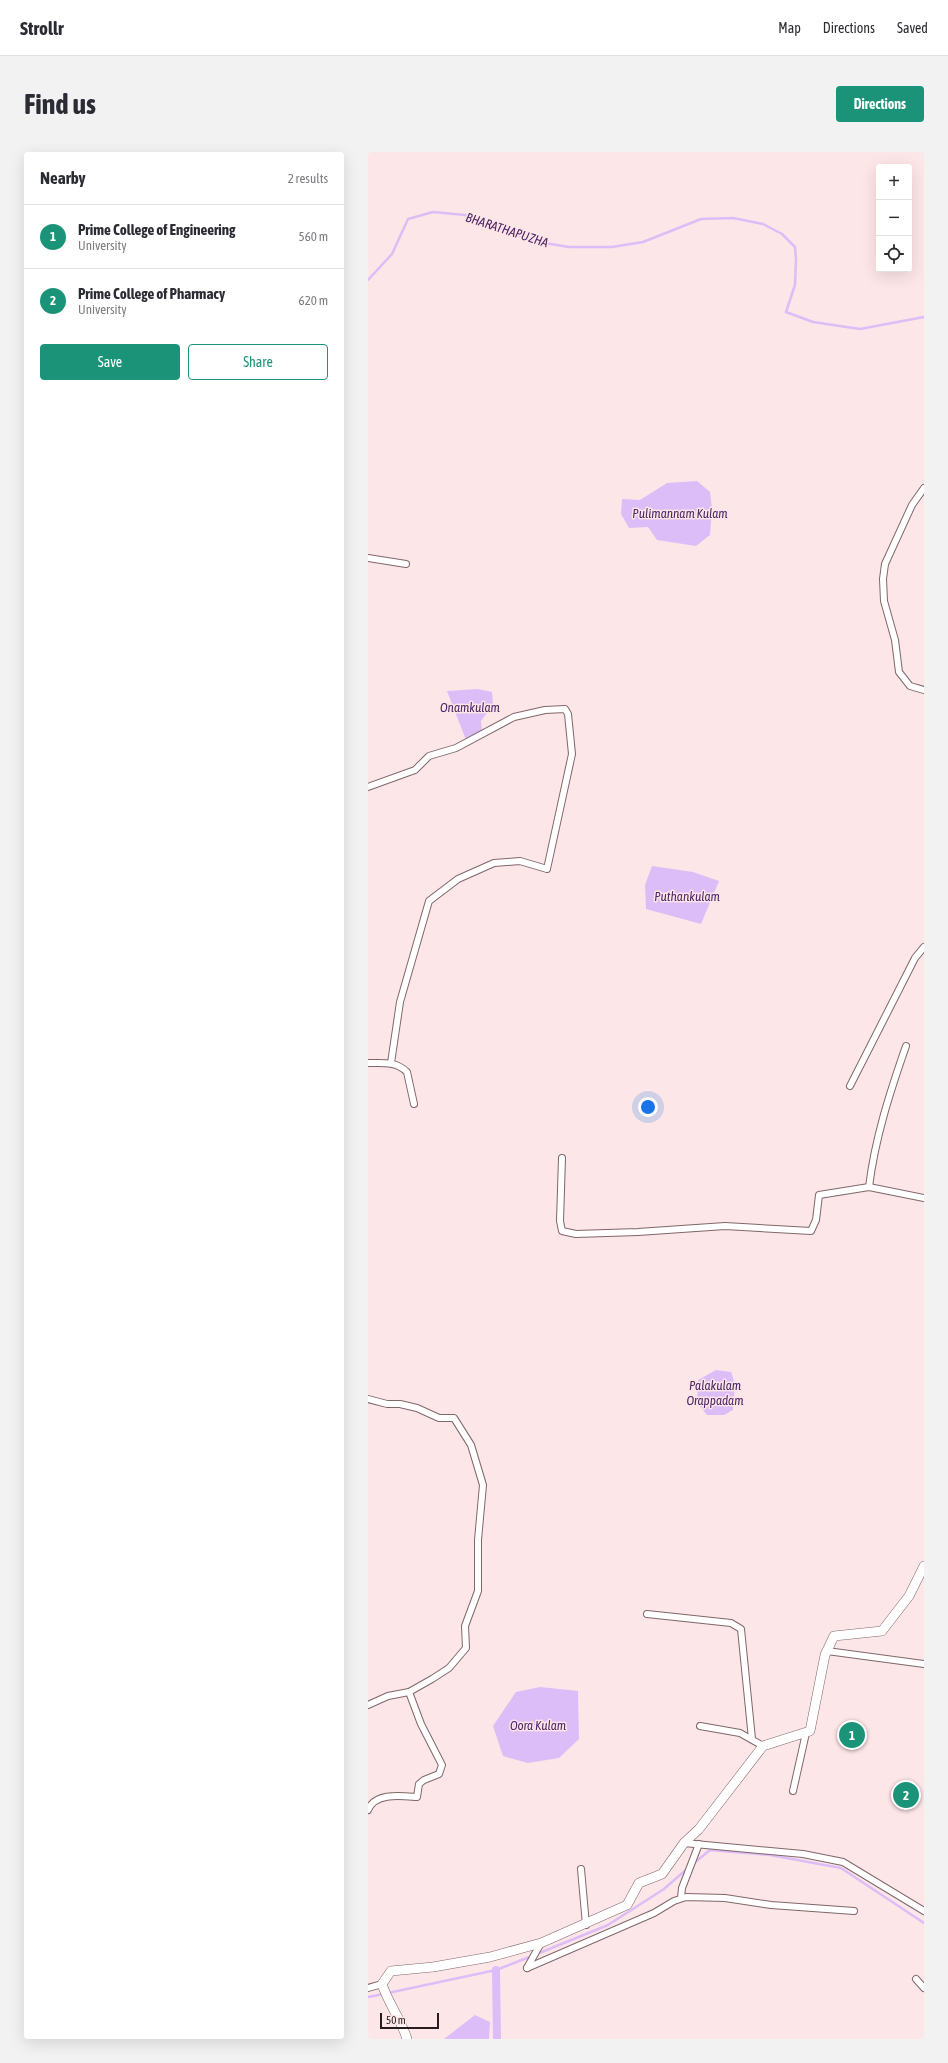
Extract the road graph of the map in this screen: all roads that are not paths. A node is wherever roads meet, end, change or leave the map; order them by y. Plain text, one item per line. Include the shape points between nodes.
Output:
1 (924, 488) edge
2 (368, 558) edge
3 (406, 564) dead end
4 (924, 690) edge
5 (368, 787) edge
6 (924, 946) edge
7 (906, 1046) dead end
8 (368, 1063) edge
9 (391, 1063) junction
10 (850, 1086) dead end
11 (414, 1104) dead end
12 (562, 1158) dead end
13 (869, 1187) junction
14 (924, 1198) edge
15 (368, 1399) edge
16 (924, 1566) edge
17 (647, 1614) dead end
18 (827, 1651) junction
19 (924, 1664) edge
20 (409, 1692) junction
21 (368, 1705) edge
22 (700, 1726) dead end
23 (806, 1732) junction
24 (752, 1739) junction
25 (763, 1746) junction
26 (793, 1791) dead end
27 (368, 1810) edge
28 (684, 1843) junction
29 (699, 1844) junction
30 (581, 1869) dead end
31 (681, 1898) junction
32 (854, 1911) dead end
33 (924, 1912) edge
34 (586, 1925) junction
35 (541, 1943) junction
36 (916, 1979) dead end
37 (382, 1984) junction
38 (368, 1988) edge
39 (924, 1988) edge
40 (406, 2039) edge

1 - 4 street via 912,505 885,564 883,579 884,602 895,640 899,672 910,686
2 - 3 street
5 - 9 street via 415,770 429,756 456,748 514,717 545,710 565,709 568,714 572,754 546,869 520,862 494,863 458,879 429,901 400,1002
6 - 10 street via 915,958
7 - 13 street via 886,1105 873,1155
8 - 9 street
9 - 11 street via 407,1072
12 - 13 street via 560,1221 562,1231 576,1234 725,1226 811,1231 816,1220 819,1195
13 - 14 street
15 - 20 street via 418,1408 439,1418 454,1418 471,1445 483,1485 478,1540 478,1591 465,1626 466,1648 449,1668
16 - 18 street via 909,1596 882,1631 834,1636
17 - 24 street via 731,1623 741,1629
18 - 19 street
18 - 23 street via 810,1731
20 - 21 street via 388,1696
20 - 27 street via 421,1724 442,1765 439,1774 419,1784 417,1797 390,1795 370,1806
22 - 24 street via 740,1733
23 - 25 street
23 - 26 street
24 - 25 street
25 - 28 street via 700,1829
28 - 29 street
28 - 34 street via 662,1874 639,1883 627,1905
29 - 31 street via 682,1888
29 - 33 street via 803,1854 843,1862
30 - 34 street
31 - 32 street via 725,1898 771,1905
31 - 35 street via 654,1913 527,1968
34 - 35 street
35 - 37 street via 490,1958 391,1971
36 - 39 street
37 - 38 street
37 - 40 street via 403,2027

